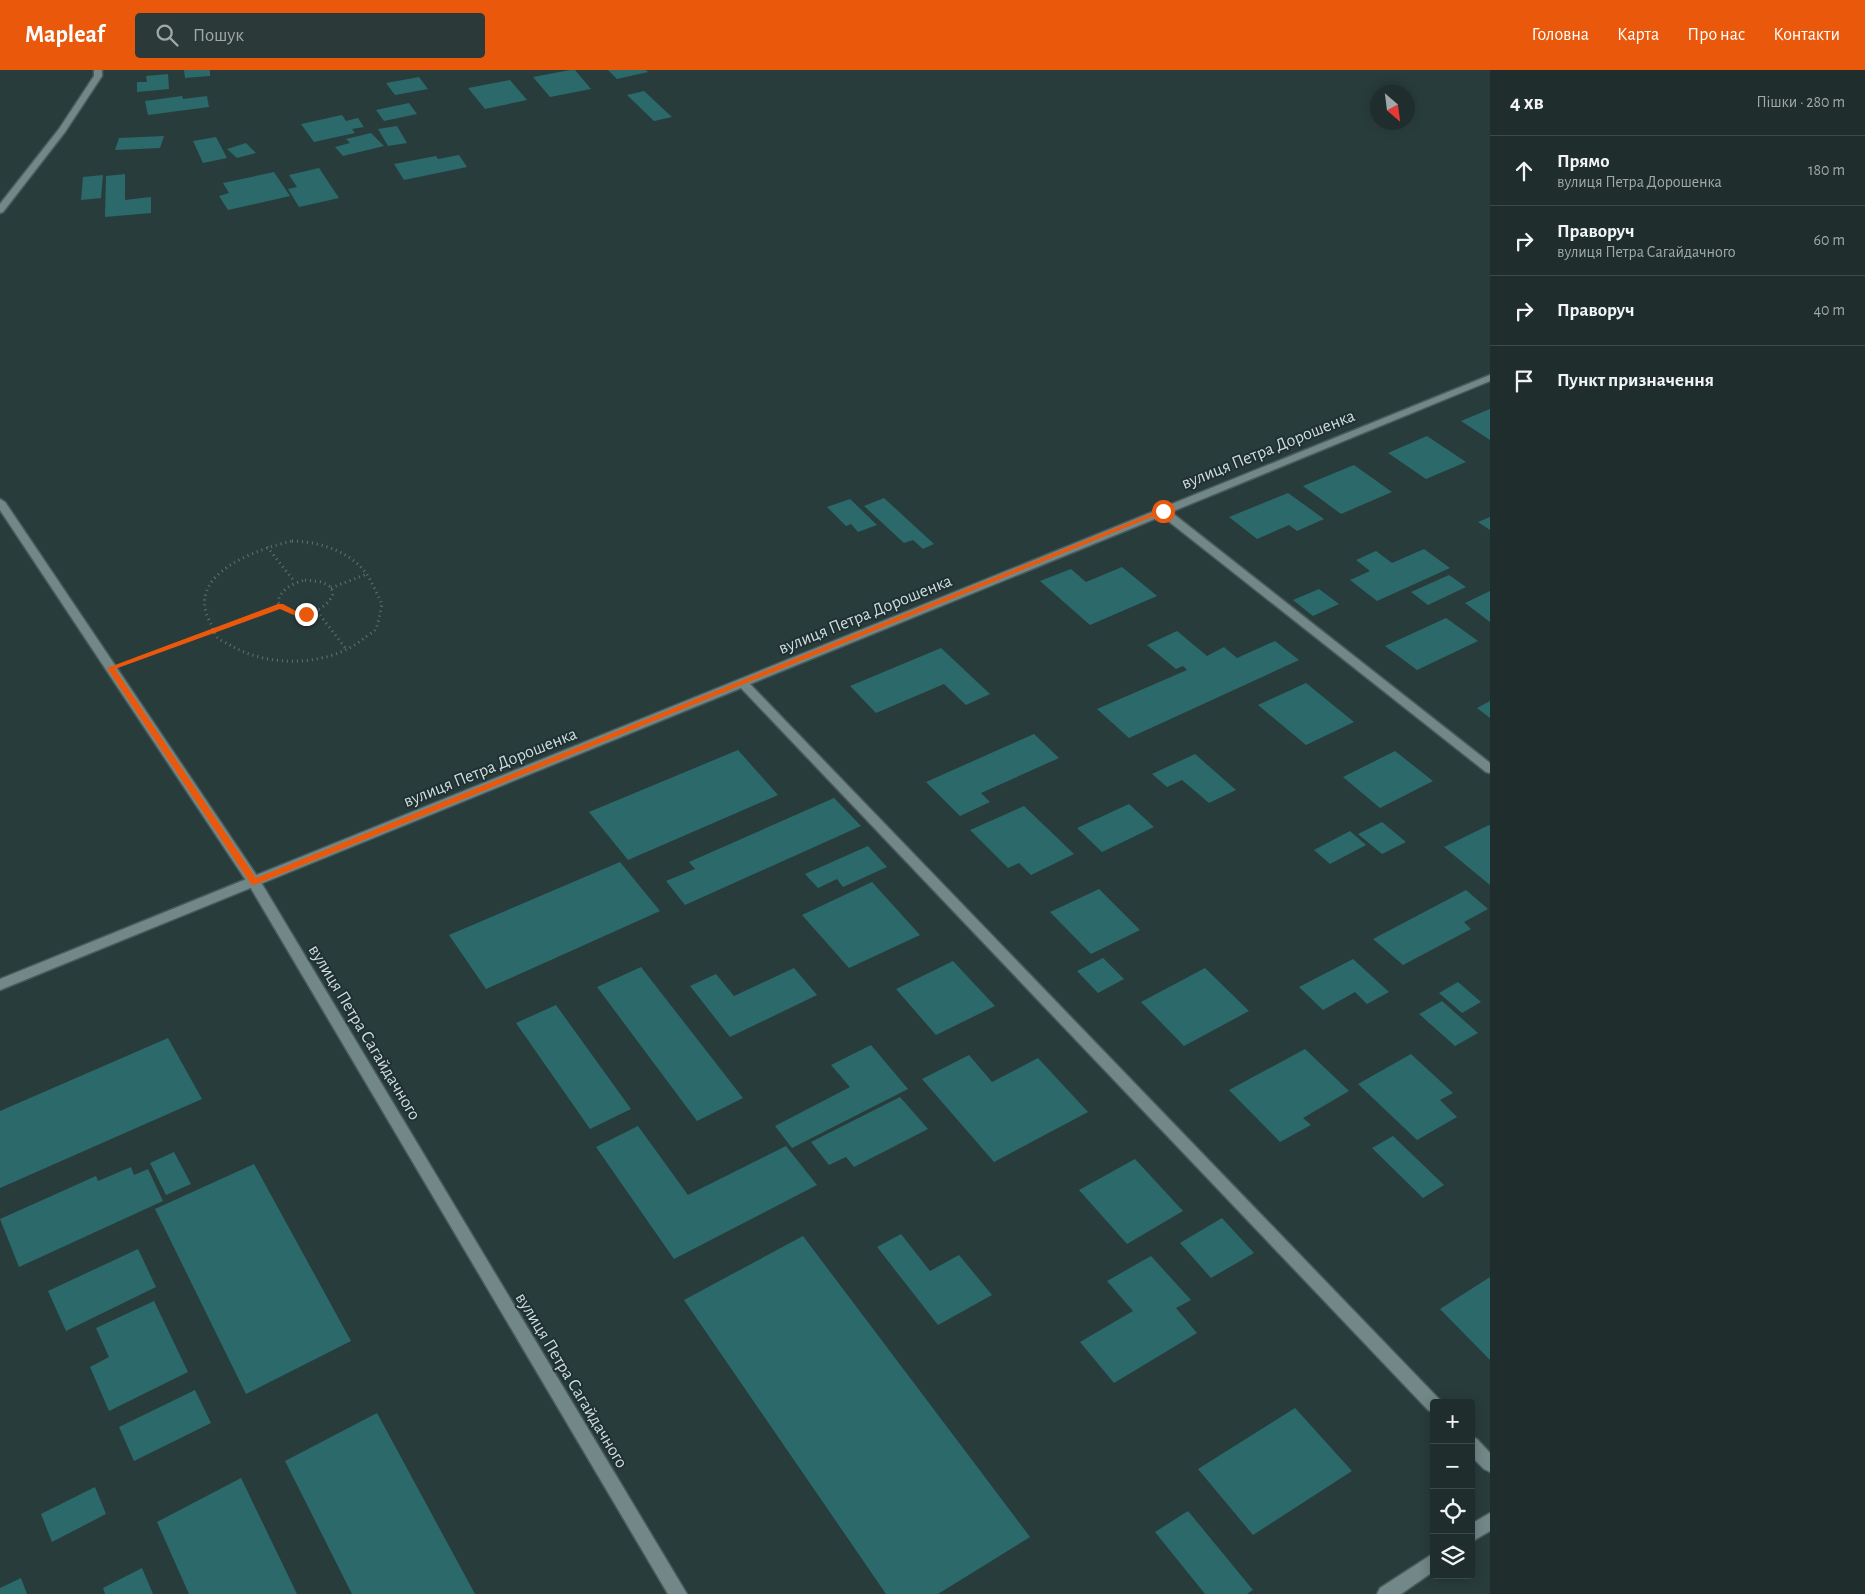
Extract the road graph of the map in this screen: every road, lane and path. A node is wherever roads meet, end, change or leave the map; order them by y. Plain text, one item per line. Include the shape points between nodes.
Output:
1 (98, 70) edge
2 (0, 210) edge
3 (1490, 378) edge
4 (0, 502) edge
5 (1163, 511) junction
6 (267, 547) junction
7 (367, 574) junction
8 (295, 582) junction
9 (331, 588) junction
10 (281, 606) junction
11 (317, 611) junction
12 (213, 631) junction
13 (346, 649) junction
14 (111, 668) junction
15 (742, 683) junction
16 (1490, 769) edge
17 (254, 882) junction
18 (0, 985) edge
19 (1430, 1401) edge
20 (1475, 1448) edge
21 (1490, 1464) edge
22 (1490, 1521) edge
23 (1475, 1531) edge
24 (1430, 1563) edge
25 (678, 1594) edge
26 (1386, 1594) edge

1 - 2 street via 98,76 62,130
3 - 5 street, вулиця Петра Дорошенка
4 - 14 street, вулиця Петра Сагайдачного
5 - 15 street, вулиця Петра Дорошенка
5 - 16 street
6 - 7 path via 292,541 326,545 345,553
6 - 8 path
6 - 12 path via 231,565 213,581 204,599 204,610
7 - 9 path
7 - 13 path via 379,591 383,615 369,638
8 - 9 path via 316,580
8 - 10 path via 280,593 278,600
9 - 11 path via 332,600
10 - 11 path via 296,613
10 - 12 path
11 - 13 path
12 - 13 path via 232,649 272,661 317,658
12 - 14 path
14 - 17 street, вулиця Петра Сагайдачного
15 - 17 street, вулиця Петра Дорошенка
15 - 19 street
17 - 18 street, вулиця Петра Дорошенка
17 - 25 street, вулиця Петра Сагайдачного
20 - 21 street
22 - 23 street
24 - 26 street

